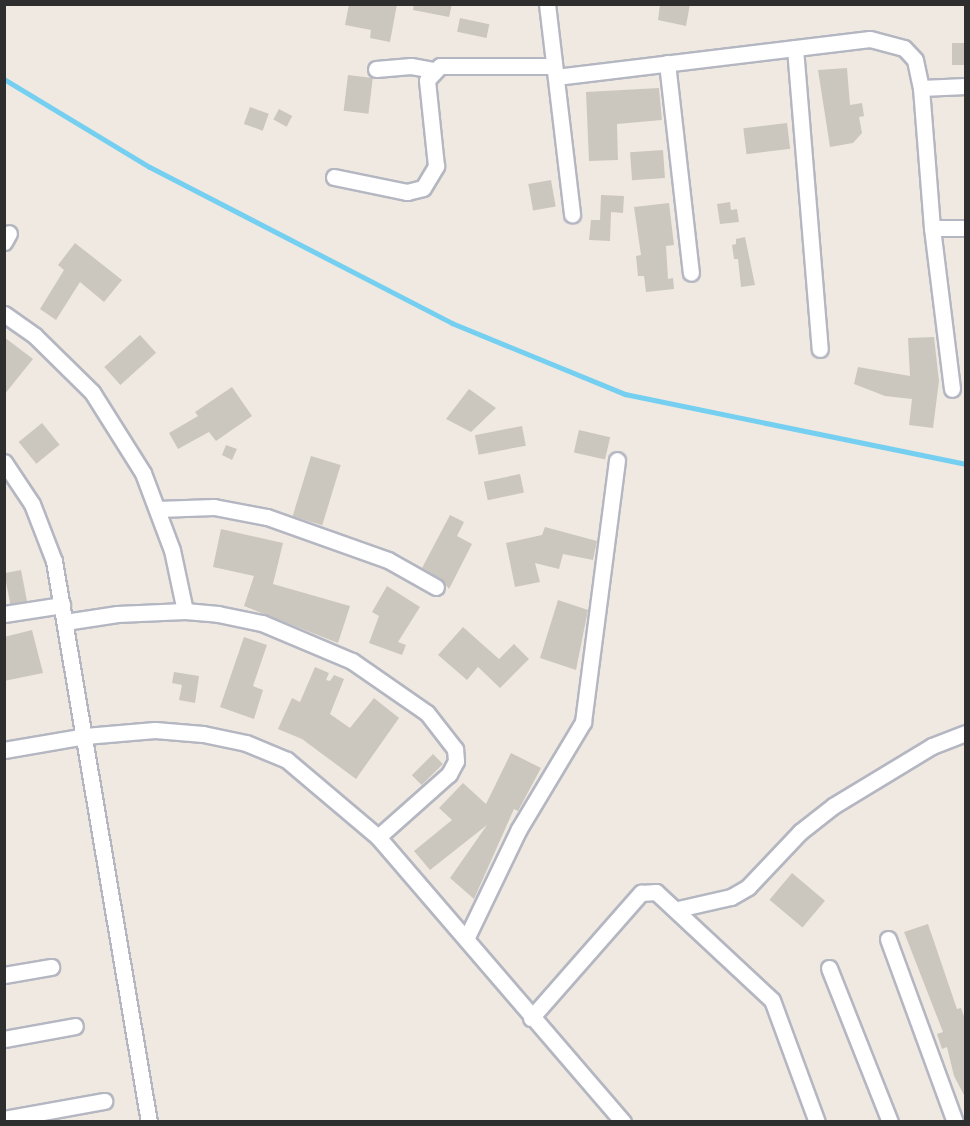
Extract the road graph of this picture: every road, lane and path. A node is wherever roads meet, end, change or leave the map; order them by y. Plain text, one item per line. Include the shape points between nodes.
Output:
1 (547, 4) edge
2 (795, 48) junction
3 (668, 63) junction
4 (376, 69) dead end
5 (433, 70) junction
6 (555, 71) junction
7 (966, 86) edge
8 (921, 88) junction
9 (334, 177) dead end
10 (572, 215) dead end
11 (932, 228) junction
12 (966, 228) edge
13 (691, 273) dead end
14 (4, 314) edge
15 (820, 349) dead end
16 (952, 389) dead end
17 (617, 460) dead end
18 (7, 468) edge
19 (157, 509) junction
20 (436, 586) dead end
21 (62, 605) junction
22 (185, 611) junction
23 (4, 614) edge
24 (65, 622) junction
25 (966, 733) edge
26 (85, 736) junction
27 (4, 750) edge
28 (378, 837) junction
29 (678, 909) junction
30 (466, 939) junction
31 (888, 939) dead end
32 (51, 967) dead end
33 (829, 968) dead end
34 (4, 975) edge
35 (531, 1018) junction
36 (75, 1026) dead end
37 (4, 1039) edge
38 (104, 1101) dead end
39 (4, 1119) edge
40 (620, 1121) edge
41 (149, 1122) edge
42 (817, 1122) edge
43 (890, 1122) edge
44 (955, 1122) edge

1 - 6 street
2 - 3 street
2 - 8 street via 870,39 889,42 904,48 915,60
2 - 15 street
3 - 6 street
3 - 13 street
4 - 5 street via 411,66
5 - 6 street via 471,64
5 - 9 street via 427,80 436,166 423,188 407,192
6 - 10 street
7 - 8 street
8 - 11 street
11 - 12 street
11 - 16 street
14 - 19 street via 35,336 92,392 143,473
17 - 30 street via 583,722 519,830
18 - 21 street via 32,504 54,561
19 - 20 street via 214,507 267,517 388,560
19 - 22 street via 172,550
21 - 23 street
21 - 24 street
22 - 24 street via 117,614
22 - 28 street via 262,623 352,661 427,713 444,731 455,749 456,761 449,774
24 - 26 street
25 - 29 street via 932,746 833,806 800,832 748,887 731,897
26 - 27 street
26 - 28 street via 155,730 246,743 287,759
26 - 41 street
28 - 30 street
29 - 35 street via 656,892 641,893
29 - 42 street via 772,1000
30 - 35 street
31 - 44 street
32 - 34 street
33 - 43 street
35 - 40 street
36 - 37 street
38 - 39 street

